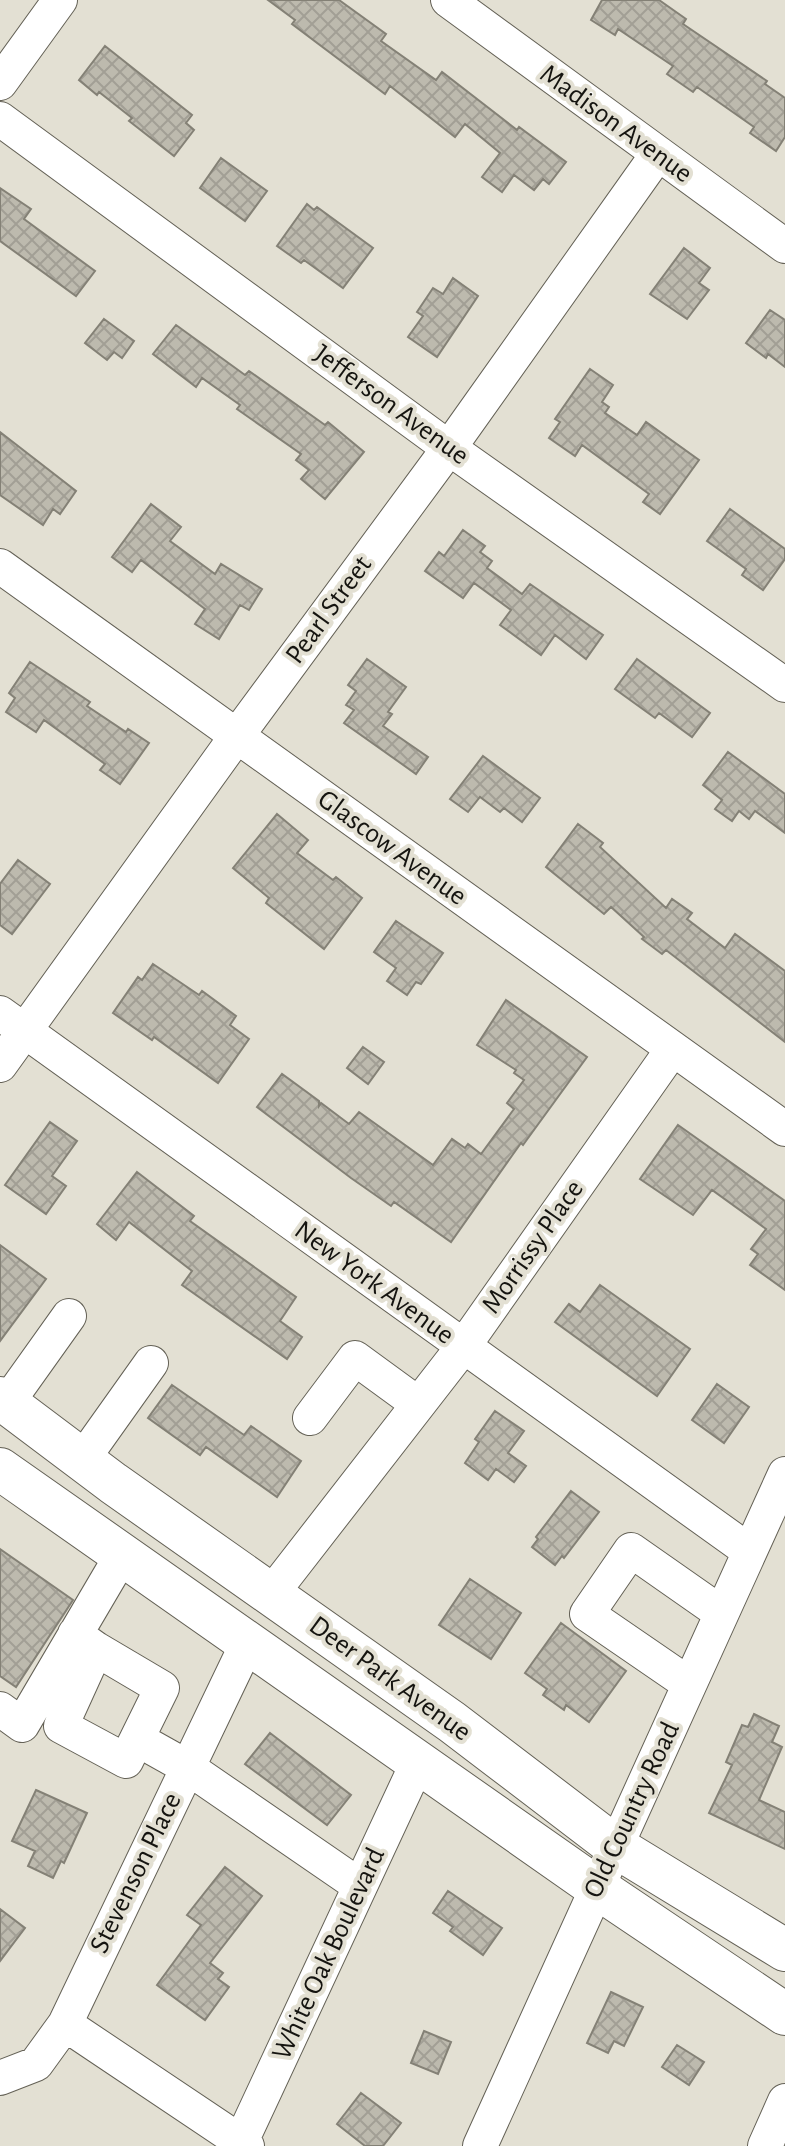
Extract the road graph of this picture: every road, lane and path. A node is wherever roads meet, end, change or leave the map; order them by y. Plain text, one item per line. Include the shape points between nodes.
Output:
1 (60, 0) edge
2 (448, 0) edge
3 (0, 83) edge
4 (0, 119) edge
5 (657, 155) junction
6 (785, 246) edge
7 (449, 448) junction
8 (0, 566) edge
9 (785, 685) edge
10 (236, 737) junction
11 (12, 1022) edge
12 (672, 1050) junction
13 (0, 1065) edge
14 (785, 1129) edge
15 (69, 1316) dead end
16 (463, 1347) junction
17 (151, 1363) dead end
18 (3, 1401) edge
19 (418, 1404) junction
20 (310, 1418) dead end
21 (82, 1460) junction
22 (0, 1469) edge
23 (785, 1474) edge
24 (749, 1551) junction
25 (122, 1555) junction
26 (272, 1593) junction
27 (721, 1613) junction
28 (86, 1642) junction
29 (247, 1644) junction
30 (689, 1684) junction
31 (0, 1709) edge
32 (137, 1739) junction
33 (418, 1762) junction
34 (187, 1767) junction
35 (616, 1847) junction
36 (360, 1886) junction
37 (596, 1887) junction
38 (785, 1950) edge
39 (785, 2014) edge
40 (65, 2024) junction
41 (0, 2078) edge
42 (785, 2101) edge
43 (242, 2145) edge
44 (480, 2146) edge
45 (765, 2146) edge

1 - 3 street
2 - 5 street, Madison Avenue
4 - 7 street, Jefferson Avenue
5 - 6 street, Madison Avenue
5 - 7 street, Pearl Street
7 - 9 street, Jefferson Avenue
7 - 10 street, Pearl Street
8 - 10 street, Glascow Avenue
10 - 11 street, Pearl Street
10 - 12 street, Glascow Avenue
11 - 13 street, Pearl Street
11 - 16 street, New York Avenue
12 - 14 street, Glascow Avenue
12 - 16 street, Morrissy Place
15 - 18 street
16 - 19 street, Morrissy Place
16 - 24 street, New York Avenue
17 - 21 street
18 - 21 main road, Deer Park Avenue
19 - 20 street via 355,1358
19 - 26 street, Morrissy Place
21 - 26 main road, Deer Park Avenue
22 - 25 main road, Deer Park Avenue
23 - 24 street, Old Country Road
24 - 27 street, Old Country Road
25 - 28 street
25 - 29 main road, Deer Park Avenue
26 - 35 main road, Deer Park Avenue
27 - 30 street, Old Country Road
27 - 30 street via 631,1550 587,1614
28 - 31 street via 22,1725
28 - 32 street via 162,1688
28 - 32 street via 61,1726 126,1761
29 - 33 main road, Deer Park Avenue
29 - 34 street, Stevenson Place
30 - 35 street, Old Country Road
32 - 34 street
33 - 36 street, White Oak Boulevard
33 - 37 main road, Deer Park Avenue
34 - 36 street
34 - 40 street, Stevenson Place
35 - 37 street, Old Country Road
35 - 38 main road, Deer Park Avenue
36 - 43 street, White Oak Boulevard
37 - 39 main road, Deer Park Avenue
37 - 44 street, Old Country Road
40 - 41 street, Stevenson Place via 36,2064
40 - 43 street
42 - 45 street

